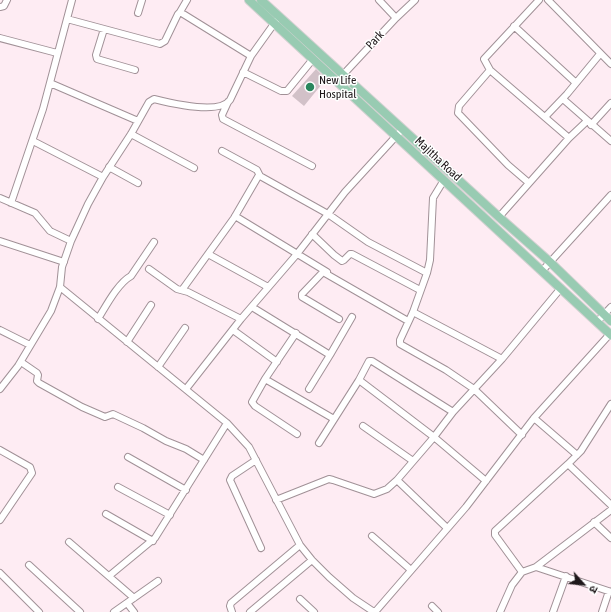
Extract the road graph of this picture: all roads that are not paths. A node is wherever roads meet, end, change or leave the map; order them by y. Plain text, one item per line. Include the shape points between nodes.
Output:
1 (7, 0) edge
2 (72, 0) edge
3 (142, 0) edge
4 (187, 0) edge
5 (249, 0) edge
6 (379, 0) edge
7 (415, 0) edge
8 (539, 0) edge
9 (548, 0) edge
10 (266, 2) edge
11 (0, 7) edge
12 (180, 12) junction
13 (138, 13) dead end
14 (396, 18) junction
15 (67, 19) junction
16 (276, 19) junction
17 (514, 26) junction
18 (104, 29) junction
19 (0, 38) edge
20 (57, 53) junction
21 (600, 54) junction
22 (251, 56) junction
23 (313, 59) junction
24 (611, 64) edge
25 (135, 70) dead end
26 (490, 70) junction
27 (243, 72) junction
28 (340, 78) junction
29 (50, 83) junction
30 (576, 83) junction
31 (563, 99) junction
32 (228, 102) junction
33 (611, 103) edge
34 (545, 118) junction
35 (138, 121) junction
36 (589, 123) junction
37 (403, 130) junction
38 (131, 134) junction
39 (396, 136) junction
40 (569, 138) junction
41 (33, 141) junction
42 (611, 141) edge
43 (222, 151) dead end
44 (312, 166) dead end
45 (109, 167) junction
46 (194, 168) dead end
47 (259, 175) junction
48 (103, 177) junction
49 (444, 180) junction
50 (138, 183) dead end
51 (530, 183) junction
52 (611, 195) edge
53 (0, 198) edge
54 (11, 202) junction
55 (328, 214) junction
56 (235, 216) junction
57 (499, 217) junction
58 (312, 234) junction
59 (0, 241) edge
60 (71, 241) junction
61 (154, 242) dead end
62 (208, 254) junction
63 (297, 254) junction
64 (64, 262) junction
65 (550, 262) junction
66 (149, 270) dead end
67 (542, 271) junction
68 (427, 273) junction
69 (60, 287) junction
70 (268, 287) junction
71 (561, 288) junction
72 (182, 290) junction
73 (420, 290) junction
74 (151, 305) dead end
75 (252, 306) junction
76 (383, 306) junction
77 (611, 307) edge
78 (413, 312) junction
79 (604, 315) junction
80 (352, 317) dead end
81 (98, 319) junction
82 (241, 320) junction
83 (339, 320) dead end
84 (408, 321) junction
85 (611, 321) edge
86 (597, 322) junction
87 (185, 328) dead end
88 (0, 330) edge
89 (232, 330) junction
90 (296, 333) junction
91 (611, 334) edge
92 (127, 342) junction
93 (30, 345) junction
94 (330, 355) junction
95 (502, 359) junction
96 (21, 362) junction
97 (277, 362) junction
98 (158, 367) junction
99 (265, 379) junction
100 (358, 380) junction
101 (0, 389) edge
102 (186, 389) junction
103 (309, 389) dead end
104 (474, 389) junction
105 (611, 404) edge
106 (453, 412) junction
107 (534, 418) junction
108 (334, 419) junction
109 (227, 422) junction
110 (363, 426) dead end
111 (297, 434) dead end
112 (522, 435) junction
113 (434, 437) junction
114 (319, 442) dead end
115 (0, 450) edge
116 (577, 455) junction
117 (128, 457) dead end
118 (204, 460) junction
119 (256, 460) junction
120 (413, 461) junction
121 (568, 464) junction
122 (397, 480) junction
123 (486, 481) junction
124 (118, 487) dead end
125 (186, 490) junction
126 (276, 500) junction
127 (611, 505) edge
128 (611, 510) edge
129 (106, 514) dead end
130 (170, 515) junction
131 (0, 520) edge
132 (594, 522) junction
133 (447, 528) junction
134 (372, 536) dead end
135 (611, 538) edge
136 (153, 541) junction
137 (69, 542) dead end
138 (300, 545) junction
139 (261, 548) dead end
140 (312, 560) junction
141 (30, 565) dead end
142 (536, 567) junction
143 (411, 570) junction
144 (522, 572) junction
145 (0, 573) edge
146 (109, 576) junction
147 (566, 576) junction
148 (158, 581) dead end
149 (610, 591) edge
150 (134, 598) junction
151 (300, 599) dead end
152 (127, 603) junction
153 (432, 606) dead end
154 (39, 612) edge
155 (80, 612) edge
156 (114, 612) edge
157 (134, 612) edge
158 (232, 612) edge
159 (250, 612) edge
160 (314, 612) edge
161 (375, 612) edge
162 (438, 612) edge
163 (500, 612) edge
164 (553, 612) edge
165 (602, 612) edge

1 - 11 street via 4,6
2 - 15 street
3 - 13 street
4 - 12 street
5 - 16 main road, Majitha Road
6 - 14 street
7 - 14 street, Park
8 - 17 street
9 - 21 street
10 - 16 main road, Majitha Road
12 - 18 street via 165,41 160,44
12 - 22 street
14 - 28 street, Park
15 - 18 street
15 - 20 street
16 - 22 street
16 - 23 main road, Majitha Road
16 - 28 main road, Majitha Road
17 - 26 street via 485,56
17 - 30 street
18 - 25 street via 97,59
19 - 20 street
20 - 29 street
21 - 24 street
21 - 30 street
22 - 27 street
23 - 27 street via 287,91 281,91
23 - 28 main road, Majitha Road
26 - 34 street
26 - 51 street via 459,106 458,113 508,165
27 - 32 street
28 - 37 main road, Majitha Road
28 - 39 main road, Majitha Road
29 - 35 street
29 - 41 street
30 - 31 street
31 - 34 street
31 - 36 street
32 - 35 street via 219,106 192,106 154,99 149,102
32 - 44 street via 222,119
33 - 36 street
34 - 40 street
35 - 38 street
36 - 40 street
36 - 42 street
37 - 39 street
37 - 57 main road, Majitha Road
38 - 45 street
38 - 46 street
39 - 49 main road, Majitha Road
39 - 55 street
40 - 51 street
41 - 48 street
41 - 54 street
43 - 47 street via 257,170
45 - 48 street
45 - 50 street
47 - 55 street
47 - 56 street
48 - 60 street
49 - 67 main road, Majitha Road
49 - 68 street via 433,198
51 - 57 street
52 - 65 street
53 - 54 street
54 - 60 street via 35,213 50,231
55 - 58 street
55 - 68 street via 368,242
56 - 62 street
56 - 63 street
57 - 65 main road, Majitha Road
58 - 63 street
58 - 73 street via 342,261 352,254
59 - 64 street
60 - 64 street
61 - 81 street
62 - 70 street
62 - 72 street
63 - 70 street
63 - 76 street
64 - 69 street via 60,274
65 - 67 street
65 - 79 main road, Majitha Road
66 - 72 street
67 - 71 main road, Majitha Road
68 - 73 street
69 - 81 street
69 - 93 street via 51,310
70 - 75 street
71 - 86 main road, Majitha Road
71 - 95 street
72 - 82 street
73 - 78 street
74 - 92 street
75 - 82 street
75 - 90 street
76 - 83 street via 323,272 302,297
76 - 84 street
77 - 79 street
78 - 84 street
78 - 95 street
79 - 85 main road, Majitha Road
79 - 86 street
80 - 94 street
81 - 92 street
82 - 89 street
84 - 104 street via 400,344
86 - 91 main road, Majitha Road
87 - 98 street
88 - 93 street
89 - 97 street
89 - 102 street
90 - 94 street
90 - 97 street
91 - 107 street
92 - 98 street
93 - 96 street
94 - 103 street
95 - 104 street
96 - 101 street
96 - 118 street via 37,373 37,382 82,407 105,417 112,414 119,417
97 - 99 street
98 - 102 street
99 - 108 street
99 - 111 street via 253,399 253,404
100 - 106 street via 369,361 372,361
100 - 108 street
100 - 113 street
102 - 109 street
104 - 106 street
104 - 112 street
105 - 116 street
106 - 113 street
107 - 112 street
107 - 116 street
108 - 114 street
109 - 118 street
109 - 119 street via 246,442
110 - 120 street
112 - 123 street
113 - 120 street
113 - 123 street
115 - 131 street via 30,467 32,473
116 - 121 street
117 - 125 street
118 - 125 street
119 - 126 street
119 - 139 street via 230,480
120 - 122 street
121 - 127 street
121 - 144 street via 495,531 495,535
122 - 126 street via 378,494 329,480
122 - 133 street
123 - 133 street
124 - 130 street
125 - 130 street
126 - 138 street
128 - 132 street
129 - 136 street
130 - 136 street
132 - 135 street
132 - 142 street
133 - 143 street
134 - 143 street
136 - 146 street
137 - 146 street
138 - 140 street
138 - 158 street via 231,604
140 - 159 street
140 - 161 street via 353,598
141 - 155 street
142 - 144 street
142 - 147 street
143 - 161 street
144 - 163 street via 512,585
145 - 154 street
146 - 150 street
147 - 149 street
147 - 164 street
148 - 150 street
149 - 165 street
150 - 152 street
151 - 160 street
152 - 156 street
152 - 157 street
153 - 162 street

